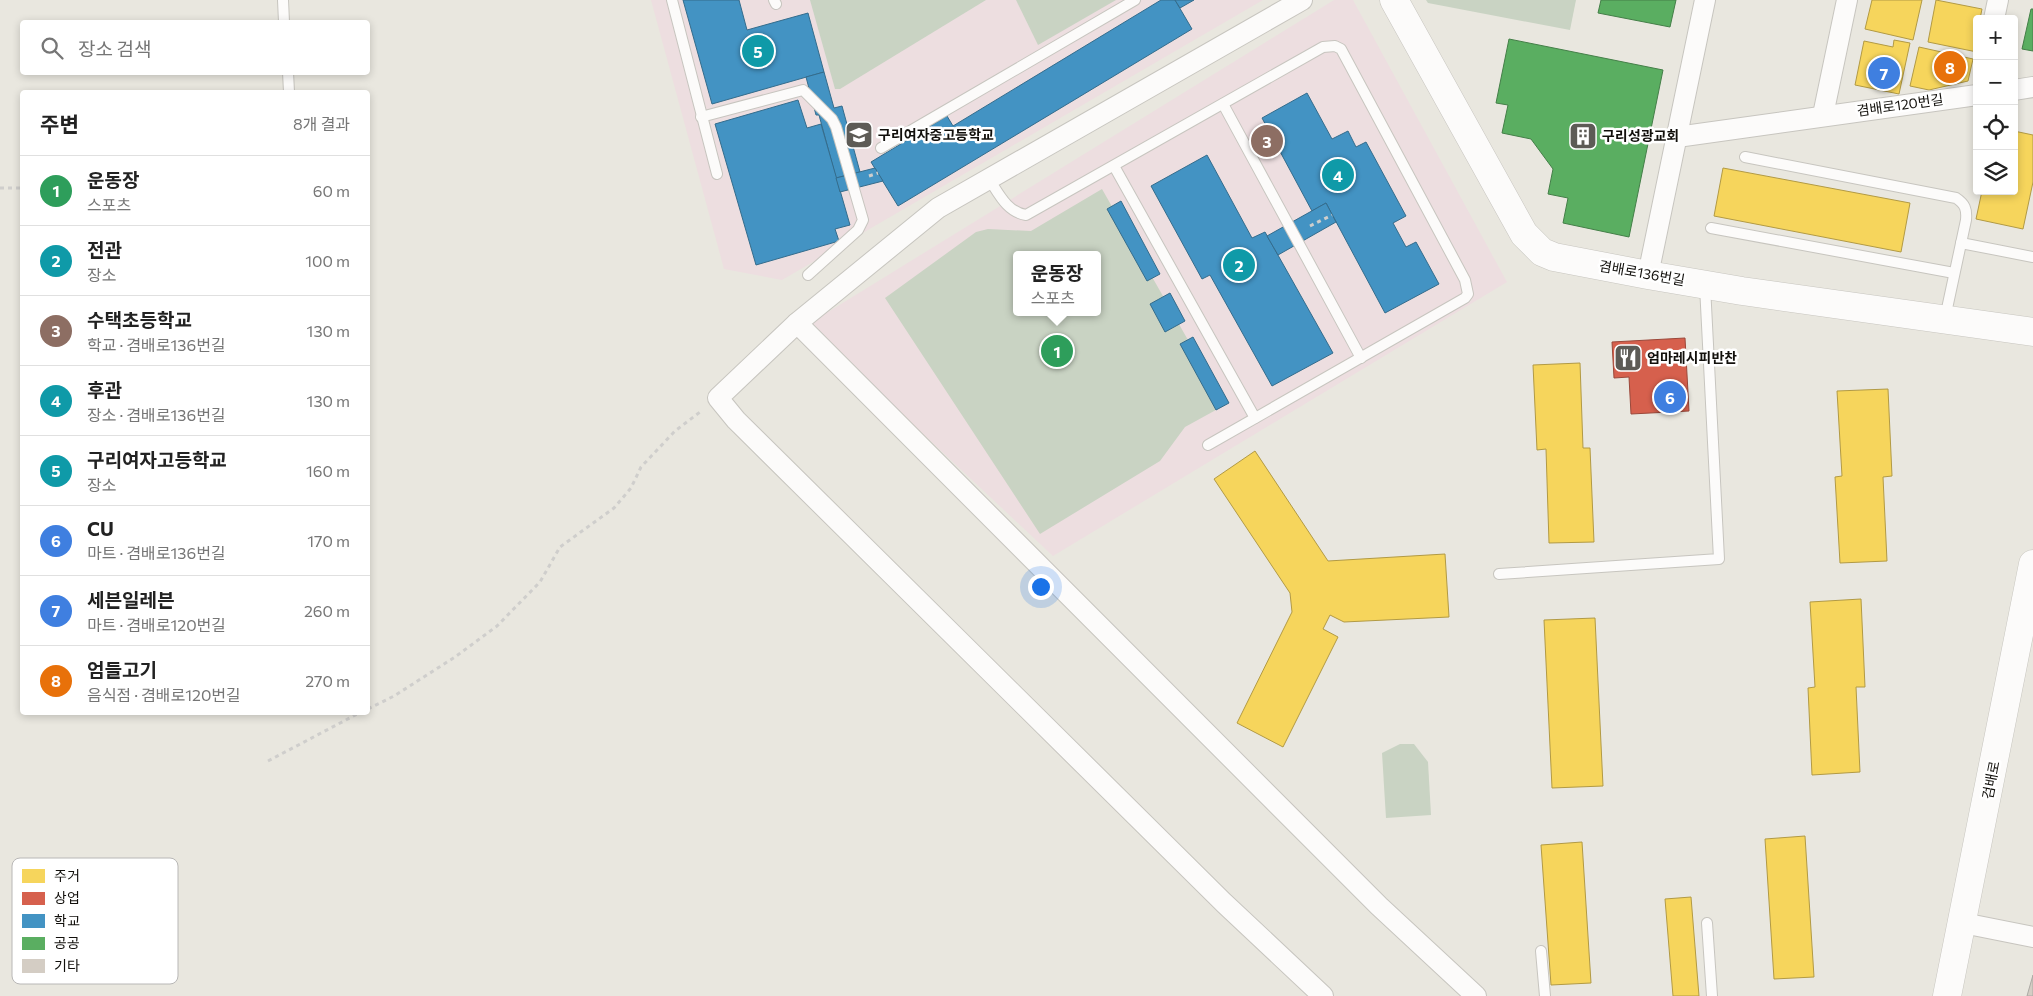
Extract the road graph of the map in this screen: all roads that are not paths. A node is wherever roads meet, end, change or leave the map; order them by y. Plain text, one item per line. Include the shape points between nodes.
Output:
1 (283, 0) edge
2 (672, 0) edge
3 (1135, 0) edge
4 (1302, 0) edge
5 (1394, 0) edge
6 (1705, 0) edge
7 (1847, 0) edge
8 (1998, 0) edge
9 (1995, 15) edge
10 (284, 20) edge
11 (288, 75) edge
12 (2033, 87) edge
13 (2018, 89) edge
14 (289, 90) edge
15 (1973, 96) edge
16 (1223, 104) junction
17 (1823, 116) junction
18 (701, 117) junction
19 (1677, 137) junction
20 (881, 148) dead end
21 (1745, 157) dead end
22 (1114, 166) junction
23 (717, 174) dead end
24 (989, 179) junction
25 (1711, 228) dead end
26 (1961, 243) junction
27 (2033, 257) edge
28 (1954, 273) junction
29 (808, 275) dead end
30 (1648, 276) junction
31 (1705, 285) junction
32 (1945, 318) junction
33 (797, 323) junction
34 (2033, 332) edge
35 (1362, 358) junction
36 (1255, 418) junction
37 (1208, 445) dead end
38 (2033, 564) edge
39 (1499, 574) dead end
40 (1707, 923) dead end
41 (1963, 923) junction
42 (2033, 937) edge
43 (1541, 951) dead end
44 (1324, 996) edge
45 (1476, 996) edge
46 (1545, 996) edge
47 (1712, 996) edge
48 (1947, 996) edge

1 - 10 lane
2 - 18 lane
3 - 20 lane
4 - 24 street
5 - 30 street, 겸배로136번길 via 1524,234 1533,244 1554,256
6 - 19 street
7 - 17 street
8 - 9 street
11 - 14 lane
12 - 13 street
15 - 17 street, 겸배로120번길
16 - 22 lane
16 - 35 lane
16 - 35 lane via 1323,47 1341,49 1468,289 1465,298
17 - 19 street, 겸배로120번길
18 - 23 lane
18 - 29 lane via 803,90 832,119 840,136 863,220 858,230
19 - 30 street
21 - 26 lane via 1956,198 1964,204 1967,212
22 - 24 lane via 1026,215 1010,210
22 - 36 lane
24 - 33 street via 938,208
25 - 28 lane
26 - 27 lane
26 - 28 lane
28 - 32 lane
30 - 31 street, 겸배로136번길
31 - 32 street, 겸배로136번길
31 - 39 lane via 1720,559
32 - 34 street, 겸배로136번길
33 - 44 street via 718,398 743,427 1224,903
33 - 45 street via 1379,906
35 - 36 lane
36 - 37 lane
38 - 41 street, 검배로
40 - 47 lane
41 - 42 street
41 - 48 street, 검배로
43 - 46 lane

